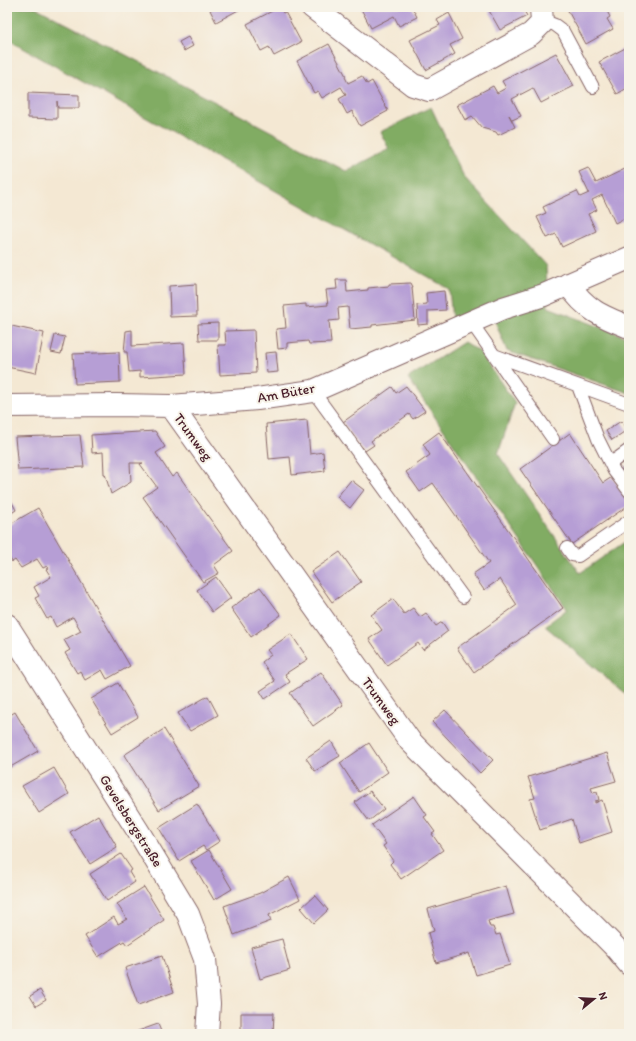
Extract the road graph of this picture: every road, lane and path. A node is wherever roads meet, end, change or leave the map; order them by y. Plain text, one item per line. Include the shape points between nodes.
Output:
1 (312, 7) edge
2 (542, 13) edge
3 (593, 87) dead end
4 (629, 258) edge
5 (568, 284) junction
6 (471, 322) junction
7 (629, 327) edge
8 (494, 355) junction
9 (578, 386) junction
10 (313, 391) junction
11 (629, 404) edge
12 (7, 406) edge
13 (171, 406) junction
14 (553, 439) dead end
15 (629, 450) edge
16 (611, 463) junction
17 (629, 491) edge
18 (629, 521) edge
19 (568, 548) dead end
20 (463, 597) dead end
21 (7, 625) edge
22 (629, 964) edge
23 (207, 1034) edge

1 - 2 street via 413,85 429,90 531,34 542,23
2 - 3 lane via 563,31
4 - 5 street, Am Büter
5 - 6 street, Am Büter
5 - 7 street via 587,307 605,318
6 - 8 lane
6 - 10 street, Am Büter
8 - 9 lane
8 - 14 lane
9 - 11 lane
9 - 16 lane via 598,439
10 - 13 street, Am Büter
10 - 20 lane
12 - 13 street, Am Büter
13 - 22 street, Trumweg via 410,741
15 - 16 lane
16 - 17 lane
18 - 19 lane via 578,556 572,555
21 - 23 street, Gevelsbergstraße via 188,914 205,959 209,1004

